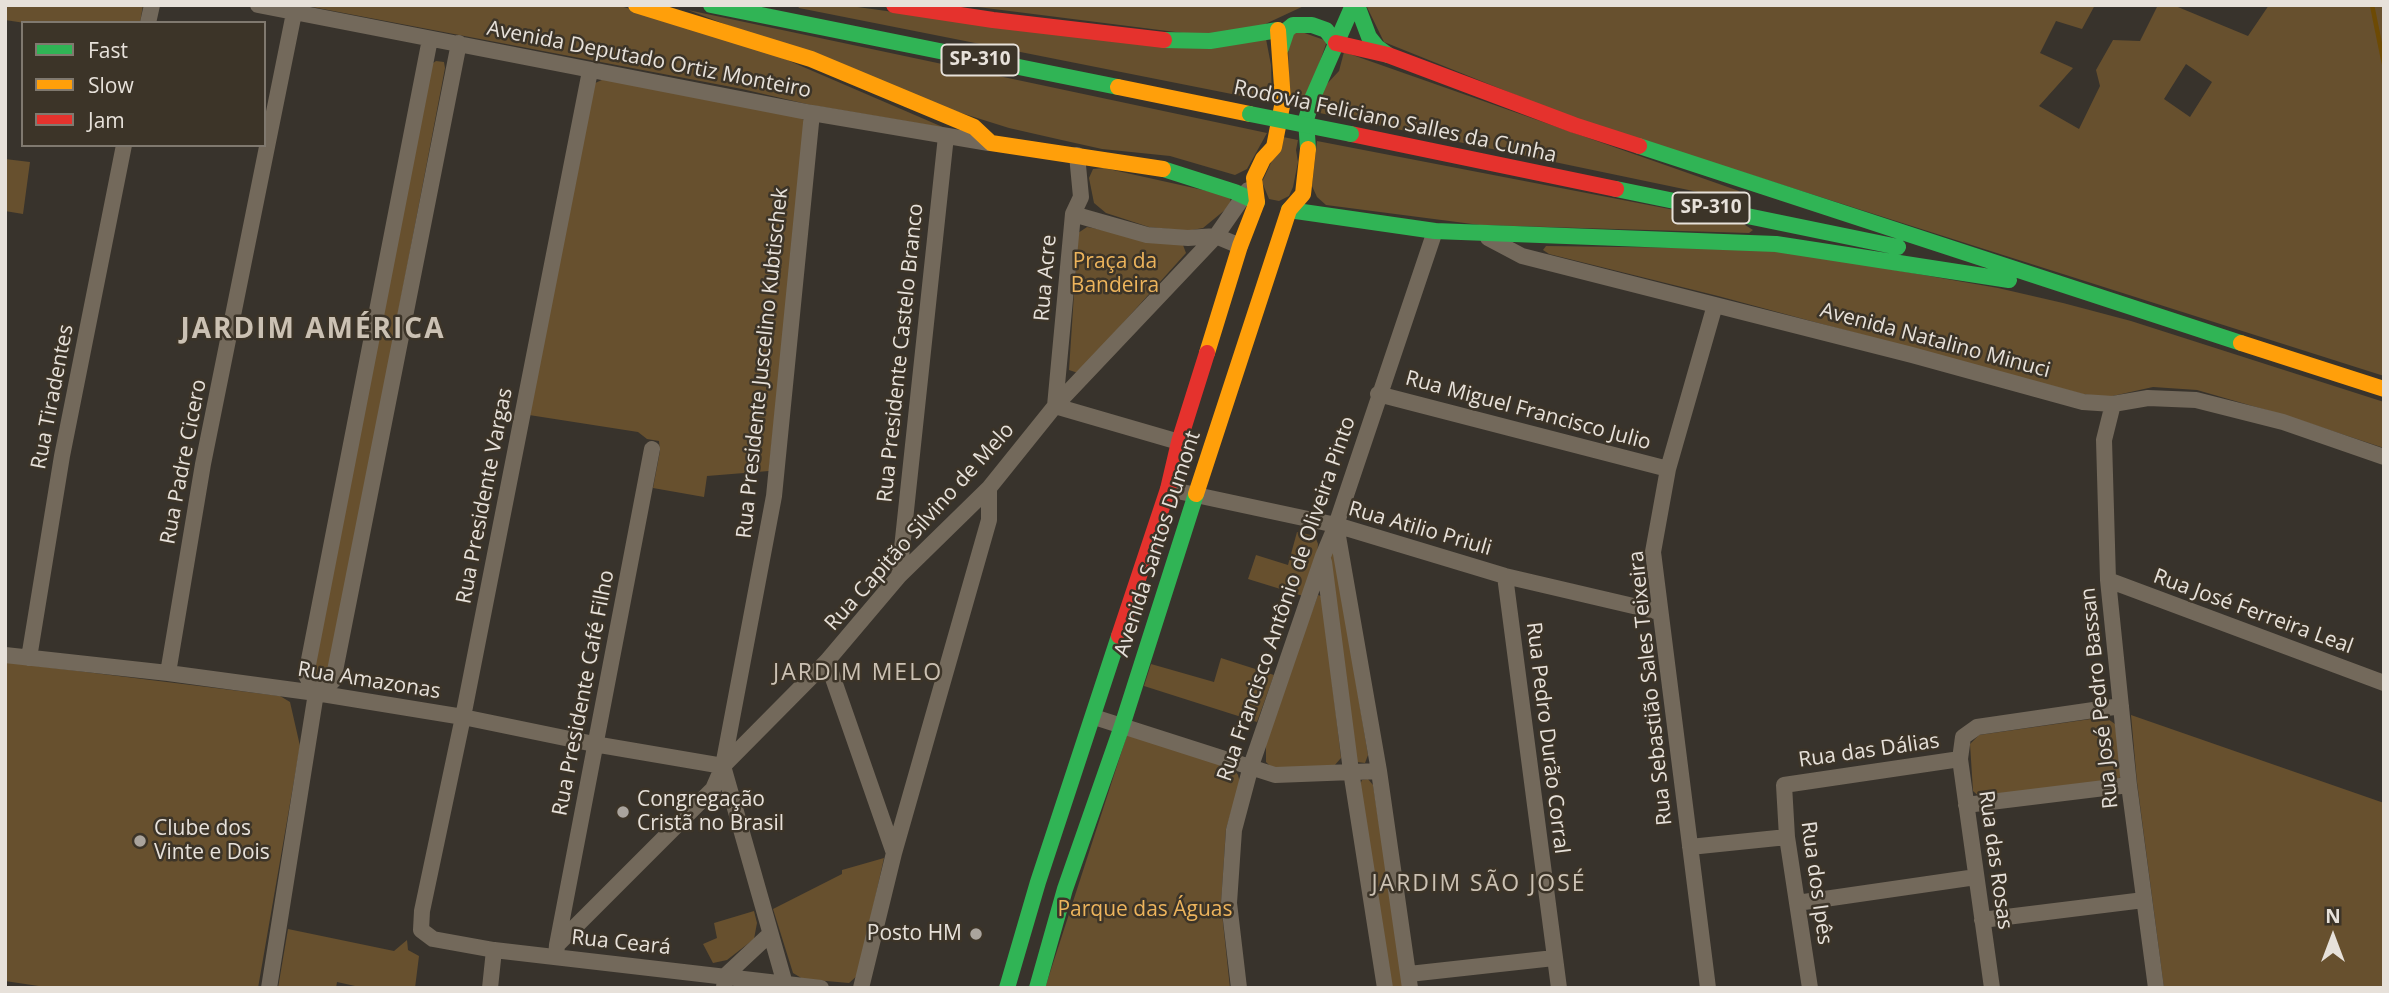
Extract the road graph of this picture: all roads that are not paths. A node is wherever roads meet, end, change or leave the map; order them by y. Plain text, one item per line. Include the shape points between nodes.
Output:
1 (258, 5) edge
2 (636, 5) edge
3 (710, 5) edge
4 (894, 5) edge
5 (1355, 5) edge
6 (1314, 8) dead end
7 (294, 13) junction
8 (1285, 27) junction
9 (430, 39) junction
10 (459, 43) junction
11 (1336, 43) junction
12 (1388, 55) junction
13 (590, 71) junction
14 (812, 113) junction
15 (946, 136) junction
16 (991, 144) junction
17 (124, 147) edge
18 (1077, 155) junction
19 (1254, 178) joint
20 (1251, 200) junction
21 (1289, 210) junction
22 (1073, 214) junction
23 (1434, 232) junction
24 (1479, 233) junction
25 (1216, 236) junction
26 (1240, 246) junction
27 (2070, 288) junction
28 (1715, 305) junction
29 (2384, 389) edge
30 (1378, 394) junction
31 (2113, 404) junction
32 (1055, 406) junction
33 (1179, 442) junction
34 (652, 449) dead end
35 (2384, 457) edge
36 (1668, 469) junction
37 (989, 488) junction
38 (1168, 489) junction
39 (1195, 496) junction
40 (1336, 525) junction
41 (1323, 556) junction
42 (899, 576) junction
43 (1505, 576) junction
44 (2108, 580) junction
45 (1659, 612) junction
46 (5, 655) edge
47 (29, 657) junction
48 (827, 662) junction
49 (168, 673) junction
50 (2384, 682) edge
51 (316, 693) junction
52 (2121, 706) junction
53 (463, 717) junction
54 (1094, 717) junction
55 (1122, 726) junction
56 (1963, 737) joint
57 (594, 744) junction
58 (1960, 759) junction
59 (723, 766) junction
60 (1251, 766) junction
61 (1351, 771) junction
62 (1379, 771) junction
63 (1784, 785) joint
64 (2129, 785) junction
65 (1966, 805) junction
66 (1787, 837) junction
67 (1690, 847) junction
68 (894, 853) junction
69 (1976, 877) junction
70 (1038, 882) junction
71 (1065, 889) junction
72 (2144, 900) junction
73 (1797, 903) junction
74 (1982, 919) junction
75 (421, 930) joint
76 (770, 933) junction
77 (494, 950) junction
78 (557, 951) junction
79 (1554, 958) junction
80 (1410, 981) edge
81 (725, 982) edge
82 (785, 984) junction
83 (269, 988) edge
84 (490, 988) edge
85 (821, 988) edge
86 (861, 988) edge
87 (1007, 988) edge
88 (1037, 988) edge
89 (1239, 988) edge
90 (1385, 988) edge
91 (1559, 988) edge
92 (1708, 988) edge
93 (1810, 988) edge
94 (1992, 988) edge
95 (2156, 988) edge

1 - 7 street, Avenida Deputado Ortiz Monteiro
2 - 16 main road via 811,59 974,127
3 - 27 main road, Rodovia Feliciano Salles da Cunha / SP-310, bridge via 1933,254
4 - 8 main road via 1158,40 1210,41
5 - 11 main road, Avenida Santos Dumont
5 - 12 main road via 1369,37
6 - 8 main road
7 - 9 street, Avenida Deputado Ortiz Monteiro
7 - 49 street, Rua Padre Cicero via 204,464
8 - 11 main road via 1312,25 1326,30
8 - 19 main road via 1279,122 1273,147
9 - 10 street, Avenida Deputado Ortiz Monteiro
9 - 51 street via 306,675
10 - 13 street, Avenida Deputado Ortiz Monteiro
10 - 51 street via 333,681
11 - 12 main road
11 - 21 main road, Avenida Santos Dumont via 1306,120 1303,194
12 - 27 main road via 1574,125
13 - 14 street, Avenida Deputado Ortiz Monteiro
13 - 53 street, Rua Presidente Vargas
14 - 15 street, Avenida Deputado Ortiz Monteiro
14 - 59 street, Rua Presidente Juscelino Kubtischek via 774,496
15 - 16 street, Avenida Deputado Ortiz Monteiro
15 - 42 street, Rua Presidente Castelo Branco
16 - 18 main road
17 - 47 street, Rua Tiradentes via 62,456
18 - 20 main road via 1166,169
18 - 22 street, Rua Acre via 1081,197
19 - 20 street, Rua Capitão Silvino de Melo
20 - 21 main road via 1279,212
20 - 25 street, Rua Capitão Silvino de Melo
20 - 26 main road, Avenida Santos Dumont
21 - 23 main road
21 - 39 main road, Avenida Santos Dumont
22 - 25 street via 1147,235
22 - 32 street, Rua Acre
23 - 24 main road
23 - 30 street, Rua Francisco Antônio de Oliveira Pinto
24 - 27 main road via 1776,243
24 - 28 street, Avenida Natalino Minuci via 1522,256
25 - 26 street
25 - 32 street, Rua Capitão Silvino de Melo
26 - 33 main road, Avenida Santos Dumont
27 - 29 main road, SP-310
28 - 31 street, Avenida Natalino Minuci via 2083,402
28 - 36 street, Rua Sebastião Sales Teixeira
30 - 36 street, Rua Miguel Francisco Julio
30 - 40 street, Rua Francisco Antônio de Oliveira Pinto
31 - 35 street, Avenida Natalino Minuci via 2148,398 2196,400 2283,422
31 - 44 street, Rua José Pedro Bassan via 2104,440
32 - 33 street
32 - 37 street, Rua Capitão Silvino de Melo
33 - 38 main road, Avenida Santos Dumont
34 - 57 street, Rua Presidente Café Filho
36 - 45 street, Rua Sebastião Sales Teixeira via 1653,552
37 - 42 street, Rua Capitão Silvino de Melo
37 - 68 street via 989,520
38 - 39 street, Rua Atilio Priuli
38 - 54 main road, Avenida Santos Dumont
39 - 40 street, Rua Atilio Priuli
39 - 55 main road, Avenida Santos Dumont
40 - 41 street, Rua Francisco Antônio de Oliveira Pinto
40 - 43 street, Rua Atilio Priuli
40 - 62 street
41 - 60 street, Rua Francisco Antônio de Oliveira Pinto
41 - 61 street
42 - 48 street, Rua Capitão Silvino de Melo
43 - 45 street, Rua Atilio Priuli
43 - 79 street, Rua Pedro Durão Corral
44 - 50 street, Rua José Ferreira Leal
44 - 52 street, Rua José Pedro Bassan
45 - 67 street, Rua Sebastião Sales Teixeira
46 - 47 street, Rua Amazonas
47 - 49 street, Rua Amazonas
48 - 59 street, Rua Capitão Silvino de Melo
48 - 68 street
49 - 51 street, Rua Amazonas
51 - 53 street, Rua Amazonas
51 - 83 street
52 - 56 street, Rua das Dálias via 1978,727
52 - 64 street, Rua José Pedro Bassan
53 - 57 street, Rua Amazonas
53 - 75 street, Rua Presidente Vargas
54 - 55 street
54 - 70 main road, Avenida Santos Dumont
55 - 60 street
55 - 71 main road, Avenida Santos Dumont
56 - 58 street, Rua das Rosas
57 - 59 street, Rua Amazonas
57 - 78 street, Rua Presidente Café Filho
58 - 63 street, Rua das Dálias
58 - 65 street, Rua das Rosas
59 - 76 street, Rua Presidente Juscelino Kubtischek
59 - 78 street, Rua Capitão Silvino de Melo via 713,789
60 - 61 street via 1275,775
60 - 89 street, Rua Francisco Antônio de Oliveira Pinto via 1234,830 1229,903
61 - 62 street
61 - 90 street
62 - 80 street
63 - 66 street, Rua dos Ipês
64 - 65 street
64 - 72 street, Rua José Pedro Bassan
65 - 69 street, Rua das Rosas
66 - 67 street
66 - 73 street, Rua dos Ipês
67 - 92 street, Rua Sebastião Sales Teixeira
68 - 86 street
69 - 73 street
69 - 74 street, Rua das Rosas
70 - 71 street
70 - 87 main road, Avenida Santos Dumont
71 - 88 main road, Avenida Santos Dumont
72 - 74 street
72 - 95 street, Rua José Pedro Bassan
73 - 93 street, Rua dos Ipês
74 - 94 street, Rua das Rosas
75 - 77 street, Rua Ceará via 433,939
76 - 81 street
76 - 82 street, Rua Presidente Juscelino Kubtischek
77 - 78 street, Rua Ceará
77 - 84 street
78 - 81 street, Rua Ceará
79 - 80 street
79 - 91 street, Rua Pedro Durão Corral
81 - 82 street, Rua Ceará
82 - 85 street, Rua Ceará

